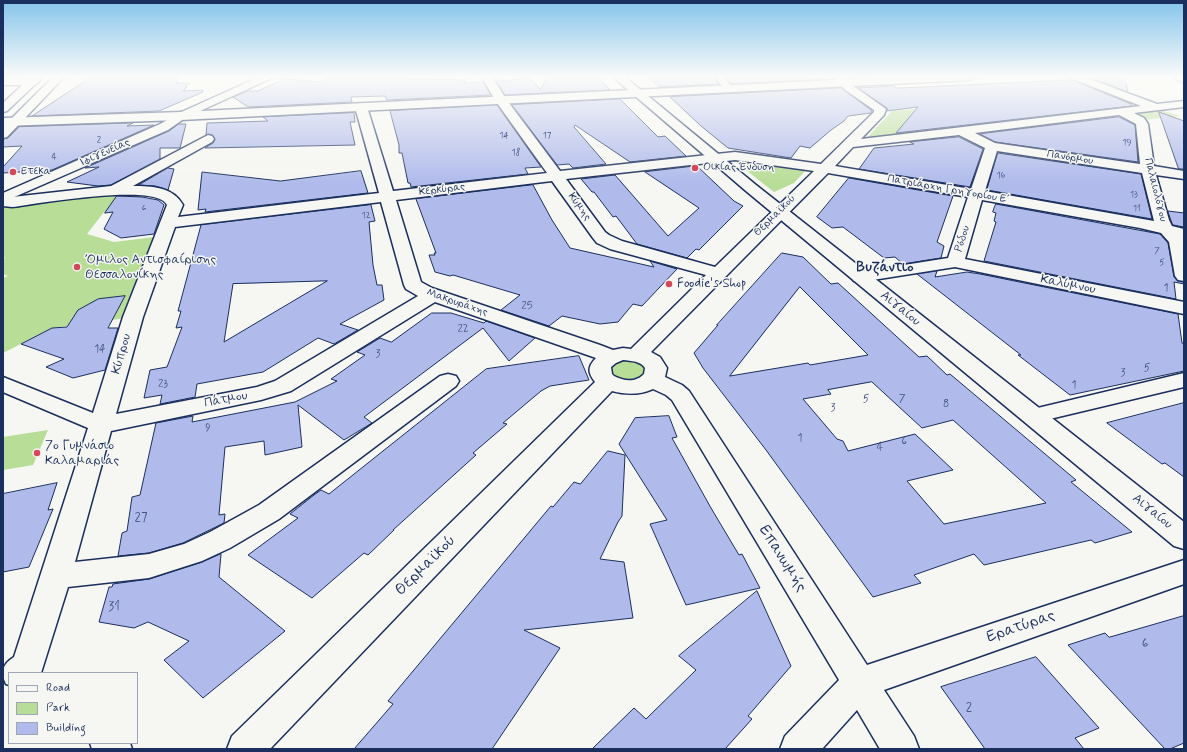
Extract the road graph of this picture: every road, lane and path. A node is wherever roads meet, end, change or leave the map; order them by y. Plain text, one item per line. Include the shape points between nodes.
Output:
1 (20, 112) edge
2 (190, 112) edge
3 (259, 112) edge
4 (363, 112) edge
5 (510, 112) edge
6 (659, 112) edge
7 (880, 112) edge
8 (1121, 112) joint
9 (1171, 112) edge
10 (1177, 114) dead end
11 (181, 116) junction
12 (9, 122) edge
13 (960, 130) junction
14 (3, 134) edge
15 (208, 139) dead end
16 (849, 144) junction
17 (992, 146) junction
18 (714, 158) junction
19 (824, 168) junction
20 (1148, 170) junction
21 (1184, 175) edge
22 (556, 176) junction
23 (3, 190) edge
24 (113, 190) junction
25 (978, 194) junction
26 (388, 196) junction
27 (3, 200) edge
28 (779, 211) junction
29 (169, 223) junction
30 (1166, 229) junction
31 (1184, 234) edge
32 (956, 262) junction
33 (717, 273) junction
34 (1184, 276) edge
35 (860, 277) junction
36 (433, 295) junction
37 (1183, 306) edge
38 (636, 354) junction
39 (609, 370) junction
40 (653, 380) junction
41 (1184, 380) edge
42 (448, 381) dead end
43 (3, 384) edge
44 (1033, 416) junction
45 (101, 425) junction
46 (1184, 538) edge
47 (1184, 572) edge
48 (56, 576) junction
49 (20, 672) edge
50 (859, 683) junction
51 (244, 749) edge
52 (798, 749) edge
53 (901, 749) edge

1 - 12 street
2 - 11 street
3 - 11 street
4 - 26 street, Μακρυράχης
5 - 22 street, Κύμης
6 - 18 street, Αιγαίου
7 - 16 street, Θερμαϊκού
8 - 13 street
8 - 20 street, Παλαιολόγου via 1142,124
9 - 10 street
11 - 12 street
11 - 23 street, Ιφιγενείας via 149,126
11 - 27 street, Ιφιγενείας via 164,127
12 - 14 street
13 - 16 street
13 - 17 street, Πανόρμου
15 - 24 street
16 - 19 street, Θερμαϊκού
17 - 20 street, Πανόρμου
17 - 25 street, Ρόδου
18 - 19 street, Πατριάρχη Γρηγορίου Ε΄ via 740,156
18 - 22 street, Κερκύρας
18 - 28 street, Αιγαίου
19 - 25 street, Πατριάρχη Γρηγορίου Ε΄
19 - 28 street, Θερμαϊκού
20 - 21 street, Πανόρμου
20 - 30 street, Παλαιολόγου via 1161,220
22 - 26 street, Κερκύρας
22 - 33 street, Κύμης via 603,239 616,245
24 - 27 street, Κύπρου via 12,202
24 - 29 street, Κύπρου via 158,192 172,199 176,205
25 - 30 street, Πατριάρχη Γρηγορίου Ε΄
25 - 32 street, Ρόδου
26 - 29 street, Κερκύρας
26 - 36 street, Μακρυράχης via 411,281 418,289
28 - 33 street, Θερμαϊκού
28 - 35 street, Αιγαίου
29 - 45 street, Κύπρου via 133,317
30 - 31 street, Πατριάρχη Γρηγορίου Ε΄
30 - 34 street, Παλαιολόγου via 1177,241
32 - 35 street, Ρόδου
32 - 37 street, Καλύμνου
33 - 38 street, Θερμαϊκού
35 - 44 street, Αιγαίου
36 - 39 street, Μακρυράχης via 594,349
36 - 45 street, Πάτμου via 283,386 261,393
38 - 39 street via 623,354
38 - 40 street via 654,363 657,374
39 - 40 street via 621,387 639,386
39 - 51 street, Θερμαϊκού
40 - 50 street, Επανωμής via 681,396
41 - 44 street
42 - 48 street via 269,512 220,540 192,553 149,566
43 - 45 street
44 - 46 street, Αιγαίου
45 - 48 street, Κύπρου
47 - 50 street, Ερατύρας
48 - 49 street, Κύπρου
50 - 52 street
50 - 53 street, Επανωμής

